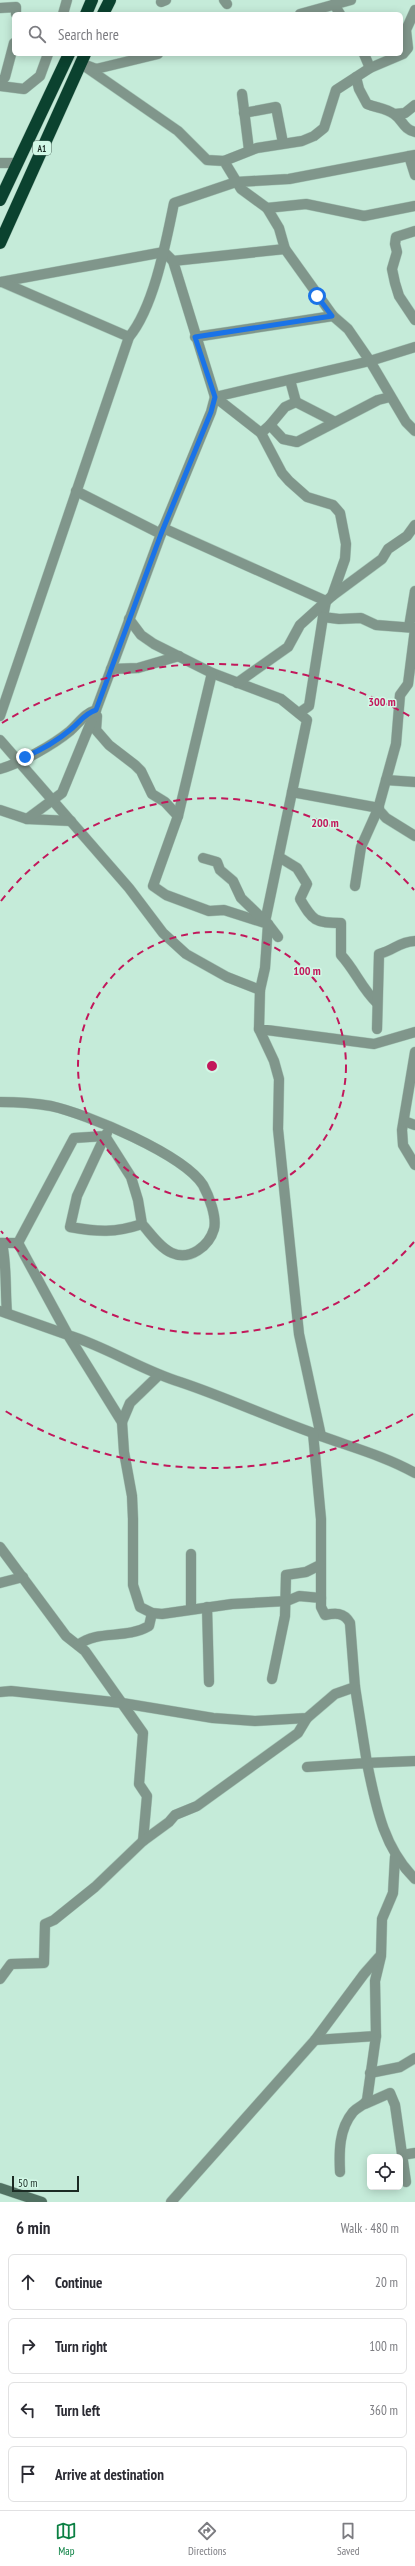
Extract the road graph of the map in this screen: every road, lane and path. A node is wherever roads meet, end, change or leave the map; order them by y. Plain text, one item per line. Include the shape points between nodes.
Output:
1 (67, 0) edge
2 (92, 0) edge
3 (110, 0) edge
4 (351, 0) edge
5 (323, 3) edge
6 (334, 4) junction
7 (0, 8) edge
8 (415, 10) edge
9 (16, 12) edge
10 (64, 12) edge
11 (87, 12) edge
12 (104, 12) edge
13 (304, 12) edge
14 (339, 12) edge
15 (12, 51) edge
16 (403, 52) edge
17 (47, 56) edge
18 (67, 56) edge
19 (150, 56) edge
20 (365, 56) edge
21 (395, 56) edge
22 (82, 59) edge
23 (370, 68) junction
24 (356, 78) junction
25 (0, 84) edge
26 (242, 94) dead end
27 (415, 106) edge
28 (244, 113) junction
29 (395, 114) junction
30 (415, 132) edge
31 (283, 143) junction
32 (249, 150) junction
33 (412, 155) edge
34 (224, 161) junction
35 (0, 163) edge
36 (18, 163) junction
37 (415, 175) edge
38 (236, 182) junction
39 (0, 200) edge
40 (415, 206) edge
41 (267, 208) junction
42 (415, 231) edge
43 (0, 243) edge
44 (285, 249) junction
45 (164, 252) junction
46 (174, 261) junction
47 (1, 282) edge
48 (332, 316) junction
49 (415, 320) edge
50 (129, 337) junction
51 (195, 337) junction
52 (415, 347) edge
53 (370, 361) junction
54 (290, 380) junction
55 (215, 397) junction
56 (390, 397) junction
57 (296, 402) junction
58 (335, 422) junction
59 (270, 425) junction
60 (415, 432) edge
61 (261, 433) junction
62 (76, 491) junction
63 (415, 525) edge
64 (162, 531) junction
65 (415, 591) edge
66 (329, 599) junction
67 (323, 617) junction
68 (130, 619) junction
69 (413, 628) edge
70 (178, 656) junction
71 (111, 669) junction
72 (212, 673) junction
73 (237, 683) junction
74 (96, 710) junction
75 (299, 713) junction
76 (0, 716) edge
77 (0, 740) edge
78 (19, 762) junction
79 (0, 769) edge
80 (386, 780) junction
81 (415, 782) edge
82 (292, 792) junction
83 (52, 800) junction
84 (378, 808) junction
85 (0, 810) edge
86 (178, 816) junction
87 (28, 819) junction
88 (71, 821) junction
89 (415, 836) edge
90 (278, 857) junction
91 (203, 858) dead end
92 (355, 886) dead end
93 (267, 923) junction
94 (278, 937) dead end
95 (415, 941) edge
96 (260, 990) junction
97 (377, 1003) junction
98 (259, 1029) junction
99 (377, 1029) dead end
100 (415, 1032) edge
101 (415, 1052) edge
102 (0, 1102) edge
103 (404, 1122) junction
104 (415, 1125) edge
105 (110, 1127) junction
106 (105, 1136) junction
107 (415, 1166) edge
108 (142, 1224) junction
109 (1, 1243) edge
110 (18, 1243) junction
111 (3, 1312) edge
112 (68, 1335) junction
113 (159, 1374) junction
114 (122, 1422) junction
115 (317, 1435) junction
116 (415, 1473) edge
117 (0, 1547) edge
118 (191, 1554) dead end
119 (320, 1565) junction
120 (23, 1577) junction
121 (0, 1583) edge
122 (321, 1598) junction
123 (286, 1601) junction
124 (207, 1607) junction
125 (192, 1609) junction
126 (152, 1613) junction
127 (78, 1645) junction
128 (272, 1678) dead end
129 (208, 1682) dead end
130 (355, 1686) junction
131 (0, 1692) edge
132 (122, 1703) junction
133 (307, 1718) junction
134 (415, 1761) edge
135 (367, 1763) junction
136 (307, 1767) dead end
137 (143, 1841) junction
138 (395, 1857) junction
139 (415, 1879) edge
140 (381, 1956) junction
141 (0, 1978) edge
142 (376, 2036) junction
143 (315, 2040) junction
144 (415, 2058) edge
145 (370, 2073) junction
146 (365, 2104) junction
147 (415, 2153) edge
148 (402, 2154) edge
149 (403, 2155) edge
150 (403, 2162) edge
151 (340, 2172) dead end
152 (406, 2182) dead end
153 (0, 2188) edge
154 (42, 2202) edge
155 (171, 2202) edge

1 - 10 street
2 - 11 highway
3 - 12 highway
4 - 6 street
5 - 6 street
5 - 13 street
6 - 14 street
7 - 9 street via 16,7
8 - 16 street via 406,30 408,48
15 - 25 street via 5,78
17 - 25 street via 40,76 24,89
18 - 36 highway, A1
19 - 22 street via 96,69
20 - 23 street
21 - 23 street
22 - 34 street via 178,131 207,160
22 - 43 highway, A1
23 - 24 street
24 - 29 street via 368,104
24 - 31 street via 336,90 324,128 314,136
26 - 28 street
27 - 29 street via 405,113
28 - 31 street via 276,107
28 - 32 street
29 - 30 street via 407,130
31 - 32 street
32 - 34 street
33 - 37 street
33 - 38 street via 289,179
34 - 38 street
35 - 36 street
36 - 39 highway, A1
38 - 41 street via 241,189
38 - 45 street via 174,203
40 - 41 street via 364,216 306,204
41 - 44 street via 279,228
42 - 49 street via 396,238 394,244 398,252 392,269 399,296
44 - 46 street
44 - 48 street
45 - 46 street
45 - 47 street
45 - 50 street via 143,316
46 - 51 street
47 - 50 street
48 - 51 street
48 - 53 street via 348,329
50 - 62 street
51 - 55 street
52 - 53 street
53 - 54 street
53 - 56 street
54 - 55 street
54 - 57 street
55 - 61 street
55 - 64 street
56 - 58 street
56 - 60 street
57 - 58 street
57 - 59 street via 285,407
58 - 59 street via 297,442 283,439
59 - 61 street
61 - 66 street via 282,474 307,497 332,505 340,513 346,544 345,559
62 - 64 street
62 - 76 street
63 - 66 street via 407,536 388,549 382,558
64 - 66 street
64 - 68 street
65 - 69 street
66 - 67 street
66 - 73 street via 296,630 288,647
67 - 69 street via 361,618 376,625
67 - 75 street via 309,706
68 - 70 street via 146,639
68 - 71 street
69 - 80 street via 408,684 400,695 398,730
70 - 71 street via 138,668
70 - 72 street
71 - 74 street
72 - 73 street
72 - 86 street
73 - 75 street via 281,699
74 - 78 street via 90,712 46,748
74 - 83 street via 62,793
74 - 86 street via 96,730 109,745 136,765 152,794 165,802
75 - 82 street via 307,720
77 - 78 street
78 - 79 street
78 - 83 street
80 - 81 street
80 - 84 street
82 - 84 street
82 - 90 street
83 - 87 street
83 - 88 street
84 - 89 street via 386,818
84 - 92 street via 361,847
85 - 87 street
86 - 93 street via 153,886 166,895 209,911 224,910
87 - 88 street
88 - 96 street via 129,888 162,933 186,954 220,973
90 - 93 street
90 - 97 street via 297,868 307,884 300,899 309,914 322,923 341,923 341,955 364,991
91 - 93 street via 217,862 220,870 233,881 241,898
93 - 94 street
93 - 96 street via 265,968
95 - 97 street via 401,942 391,951 379,954
96 - 98 street
97 - 99 street
98 - 100 street via 374,1044
98 - 115 street via 274,1061 278,1079 278,1129 299,1334
101 - 103 street
102 - 105 street via 27,1102 53,1107
103 - 104 street
103 - 107 street via 403,1145
105 - 106 street
105 - 108 street via 155,1147 202,1184 210,1202 214,1228 205,1246 190,1255 182,1256 163,1248
106 - 108 street via 131,1177
106 - 108 street via 77,1196 70,1227 94,1232 120,1231
106 - 110 street via 74,1138
109 - 110 street
109 - 111 street via 6,1262
110 - 112 street
111 - 112 street
112 - 113 street via 103,1347
112 - 114 street
113 - 114 street via 130,1403
113 - 115 street via 226,1397
114 - 126 street via 133,1518 133,1585 140,1607
115 - 116 street via 390,1460
115 - 119 street via 321,1518
117 - 120 street
118 - 125 street
119 - 122 street
119 - 123 street via 306,1572 286,1575
120 - 121 street
120 - 127 street via 66,1636
122 - 123 street via 299,1596
122 - 130 street via 324,1614 336,1612 346,1617 350,1623
123 - 124 street
123 - 128 street
124 - 125 street
124 - 129 street
125 - 126 street
126 - 127 street via 149,1626 137,1633 89,1637
127 - 132 street
130 - 133 street via 335,1694
130 - 135 street
131 - 132 street
132 - 133 street via 213,1718
132 - 137 street via 143,1733 139,1784 146,1796
133 - 137 street via 298,1733 197,1806 175,1815
134 - 135 street
135 - 136 street
135 - 138 street via 377,1811
137 - 141 street via 95,1887 54,1920 45,1924 44,1963 11,1964
138 - 139 street
138 - 140 street via 393,1893 382,1919
140 - 142 street via 375,1980
140 - 143 street via 364,1974
142 - 143 street
142 - 145 street
143 - 155 street
144 - 145 street via 400,2067
145 - 146 street
146 - 148 street via 390,2093 395,2105
146 - 151 street via 354,2110 345,2125 339,2150
147 - 149 street
150 - 152 street
153 - 154 main road

